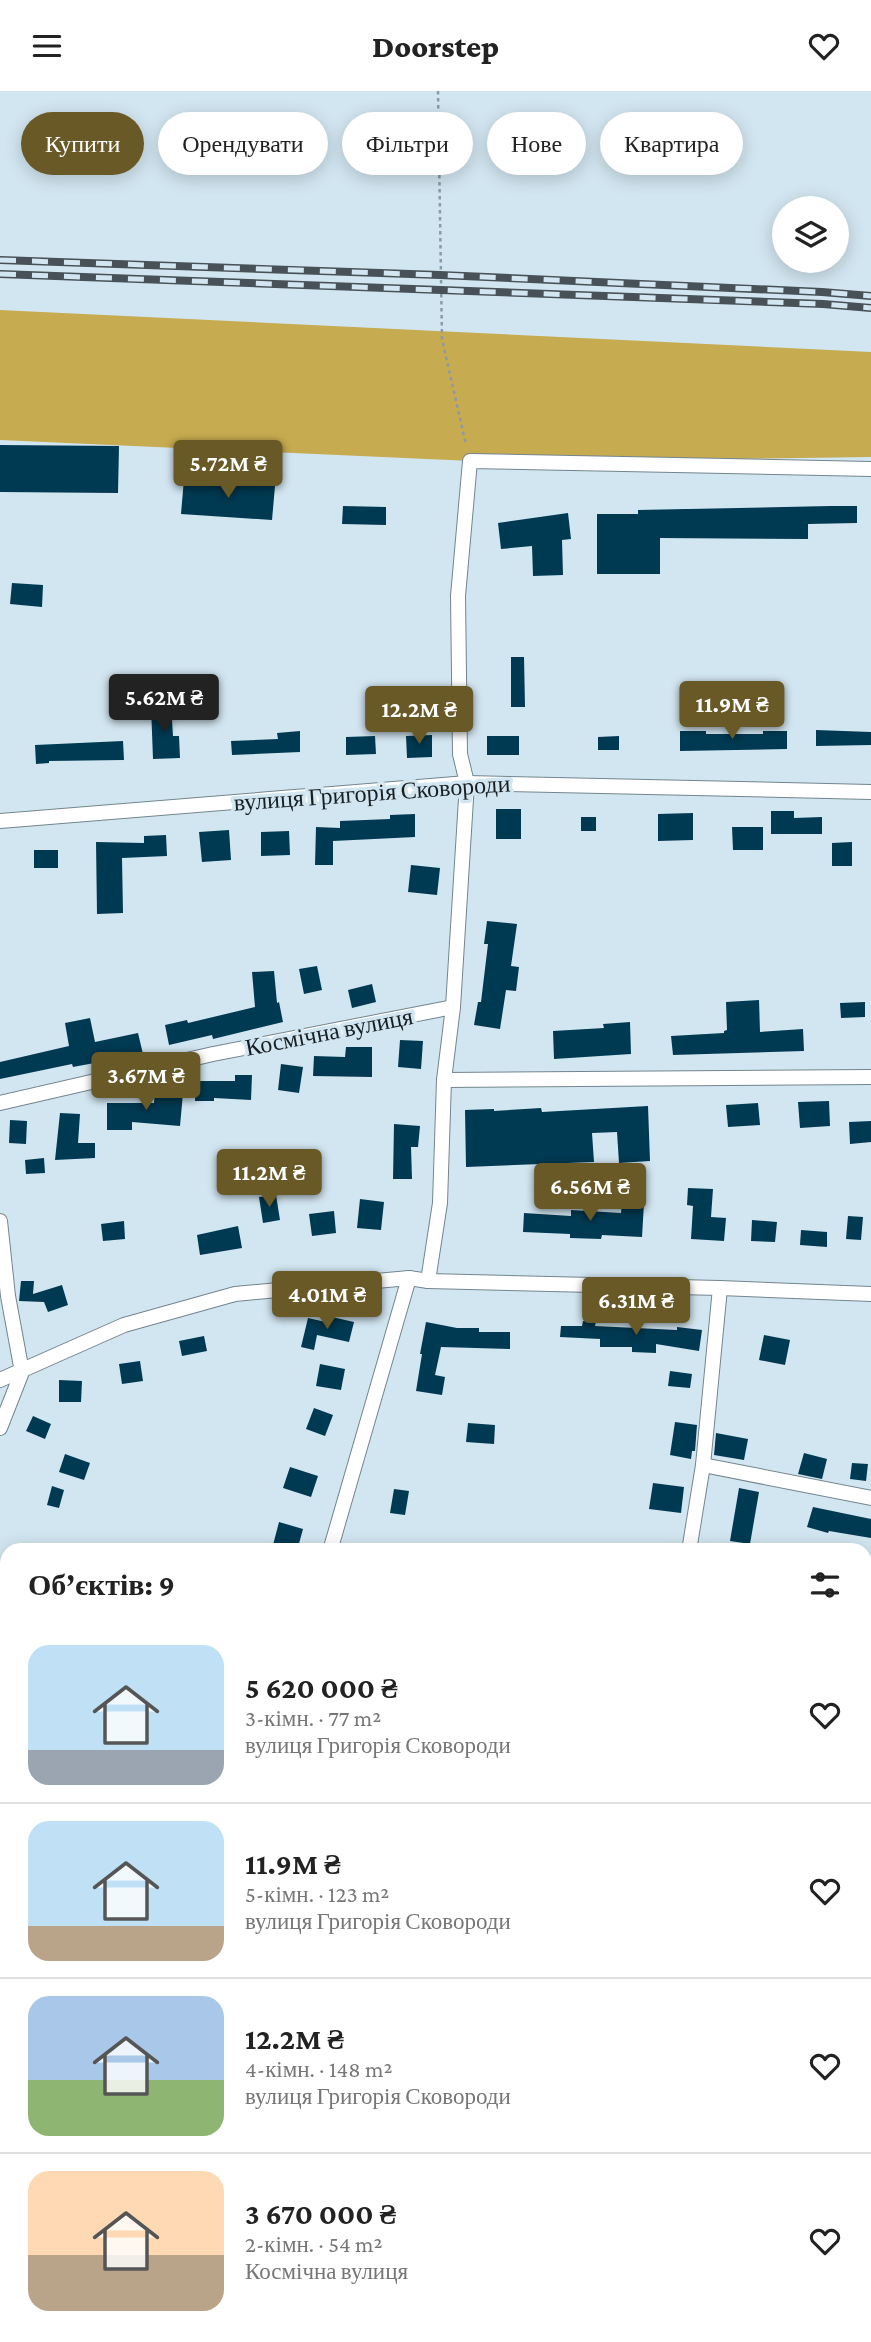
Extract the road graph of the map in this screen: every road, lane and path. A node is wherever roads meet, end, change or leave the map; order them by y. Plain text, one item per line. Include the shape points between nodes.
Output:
1 (438, 91) edge
2 (470, 461) junction
3 (871, 469) edge
4 (467, 783) junction
5 (871, 792) edge
6 (0, 821) edge
7 (453, 1007) junction
8 (871, 1077) edge
9 (444, 1080) junction
10 (0, 1103) edge
11 (0, 1221) edge
12 (409, 1278) junction
13 (428, 1281) junction
14 (720, 1288) junction
15 (871, 1294) edge
16 (22, 1372) junction
17 (0, 1380) edge
18 (0, 1428) edge
19 (703, 1465) junction
20 (871, 1498) edge
21 (332, 1543) edge
22 (690, 1543) edge

1 - 2 path via 442,339
2 - 3 street
2 - 4 street via 458,596 460,754
4 - 5 street, вулиця Григорія Сковороди
4 - 6 street, вулиця Григорія Сковороди
4 - 7 street
7 - 9 street
7 - 10 street, Космічна вулиця via 213,1054
8 - 9 street
9 - 13 street via 440,1203
11 - 16 street
12 - 13 street
12 - 16 street via 234,1294 124,1325
12 - 21 street
13 - 14 street
14 - 15 street
14 - 19 street
16 - 17 street
16 - 18 street
19 - 20 street
19 - 22 street

